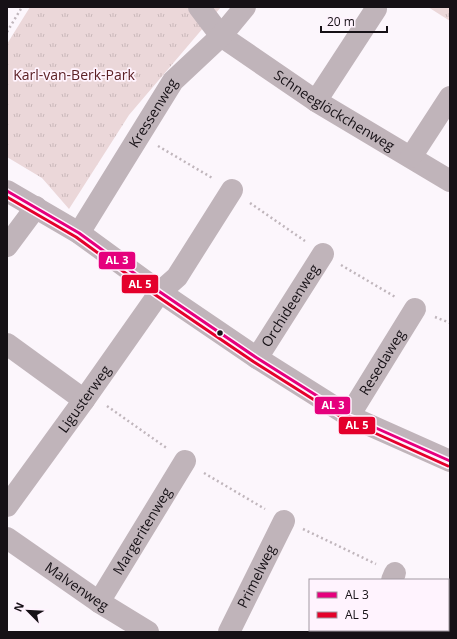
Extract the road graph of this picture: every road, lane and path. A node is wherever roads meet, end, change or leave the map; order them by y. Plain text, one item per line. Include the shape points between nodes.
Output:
1 (22, 7) edge
2 (199, 7) edge
3 (244, 7) edge
4 (376, 9) dead end
5 (7, 32) edge
6 (221, 36) junction
7 (450, 97) edge
8 (316, 101) junction
9 (139, 134) junction
10 (411, 157) junction
11 (450, 181) edge
12 (232, 190) junction
13 (7, 191) edge
14 (36, 207) junction
15 (79, 233) junction
16 (7, 246) edge
17 (323, 254) junction
18 (160, 292) junction
19 (415, 309) junction
20 (450, 323) edge
21 (7, 344) edge
22 (257, 358) junction
23 (84, 400) junction
24 (349, 416) junction
25 (449, 459) edge
26 (185, 462) junction
27 (10, 496) edge
28 (284, 521) junction
29 (7, 538) edge
30 (393, 577) edge
31 (99, 602) junction
32 (148, 632) edge
33 (229, 632) edge

1 - 5 path
2 - 6 street, Schneeglöckchenweg
3 - 6 street, Kressenweg
4 - 8 street
6 - 8 street, Schneeglöckchenweg
6 - 9 street, Kressenweg via 173,81
7 - 10 street
8 - 10 street, Schneeglöckchenweg
9 - 12 path
9 - 15 street, Kressenweg
10 - 11 street, Schneeglöckchenweg
12 - 17 path
12 - 18 street, Ligusterweg via 177,277
13 - 14 street
14 - 15 street
14 - 16 street
15 - 18 street
17 - 19 path
17 - 22 street, Orchideenweg
18 - 22 street
18 - 23 street, Ligusterweg
19 - 20 path
19 - 24 street, Resedaweg
21 - 23 street
22 - 24 street
23 - 26 path via 98,400
23 - 27 street, Ligusterweg
24 - 25 street
26 - 28 path
26 - 31 street, Margeritenweg
28 - 30 path
28 - 33 street, Primelweg
29 - 31 street, Malvenweg
31 - 32 street, Malvenweg

